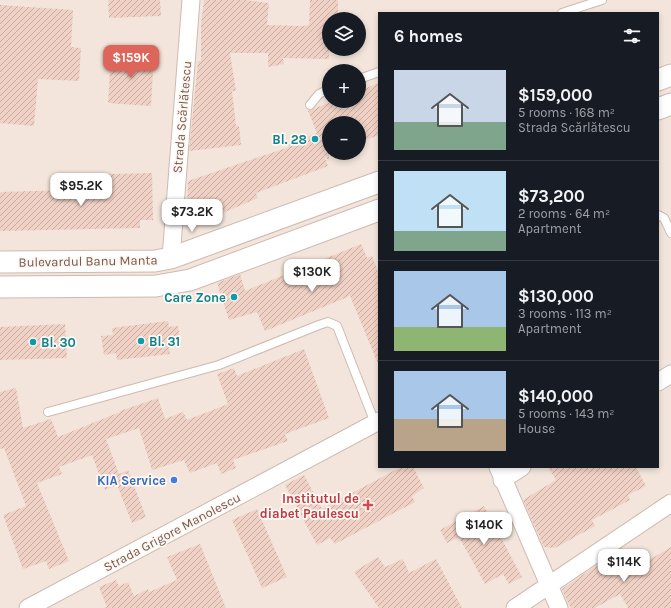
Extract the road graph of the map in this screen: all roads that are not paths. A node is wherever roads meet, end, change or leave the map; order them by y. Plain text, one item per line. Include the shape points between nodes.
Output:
1 (191, 0) edge
2 (602, 0) edge
3 (565, 12) edge
4 (378, 72) edge
5 (671, 75) edge
6 (366, 77) edge
7 (659, 80) edge
8 (322, 92) edge
9 (671, 104) edge
10 (310, 106) dead end
11 (659, 109) edge
12 (378, 182) edge
13 (378, 210) edge
14 (659, 216) edge
15 (671, 233) edge
16 (170, 258) junction
17 (0, 262) edge
18 (0, 288) edge
19 (671, 374) edge
20 (659, 381) edge
21 (48, 412) dead end
22 (377, 422) edge
23 (518, 468) edge
24 (500, 473) edge
25 (671, 503) edge
26 (548, 585) junction
27 (28, 608) edge
28 (515, 608) edge
29 (559, 608) edge

1 - 16 street, Strada Scărlătescu
2 - 3 lane
4 - 6 lane
5 - 7 street
8 - 10 lane
9 - 11 street
12 - 16 street, Bulevardul Banu Manta
13 - 18 street, Bulevardul Banu Manta via 190,280 156,286
14 - 15 lane via 664,218
16 - 17 street, Bulevardul Banu Manta via 155,261
19 - 20 street
21 - 22 lane via 219,365 328,322 337,326
22 - 27 street, Strada Grigore Manolescu
23 - 24 street
24 - 26 street
25 - 26 street
26 - 28 street
26 - 29 street

